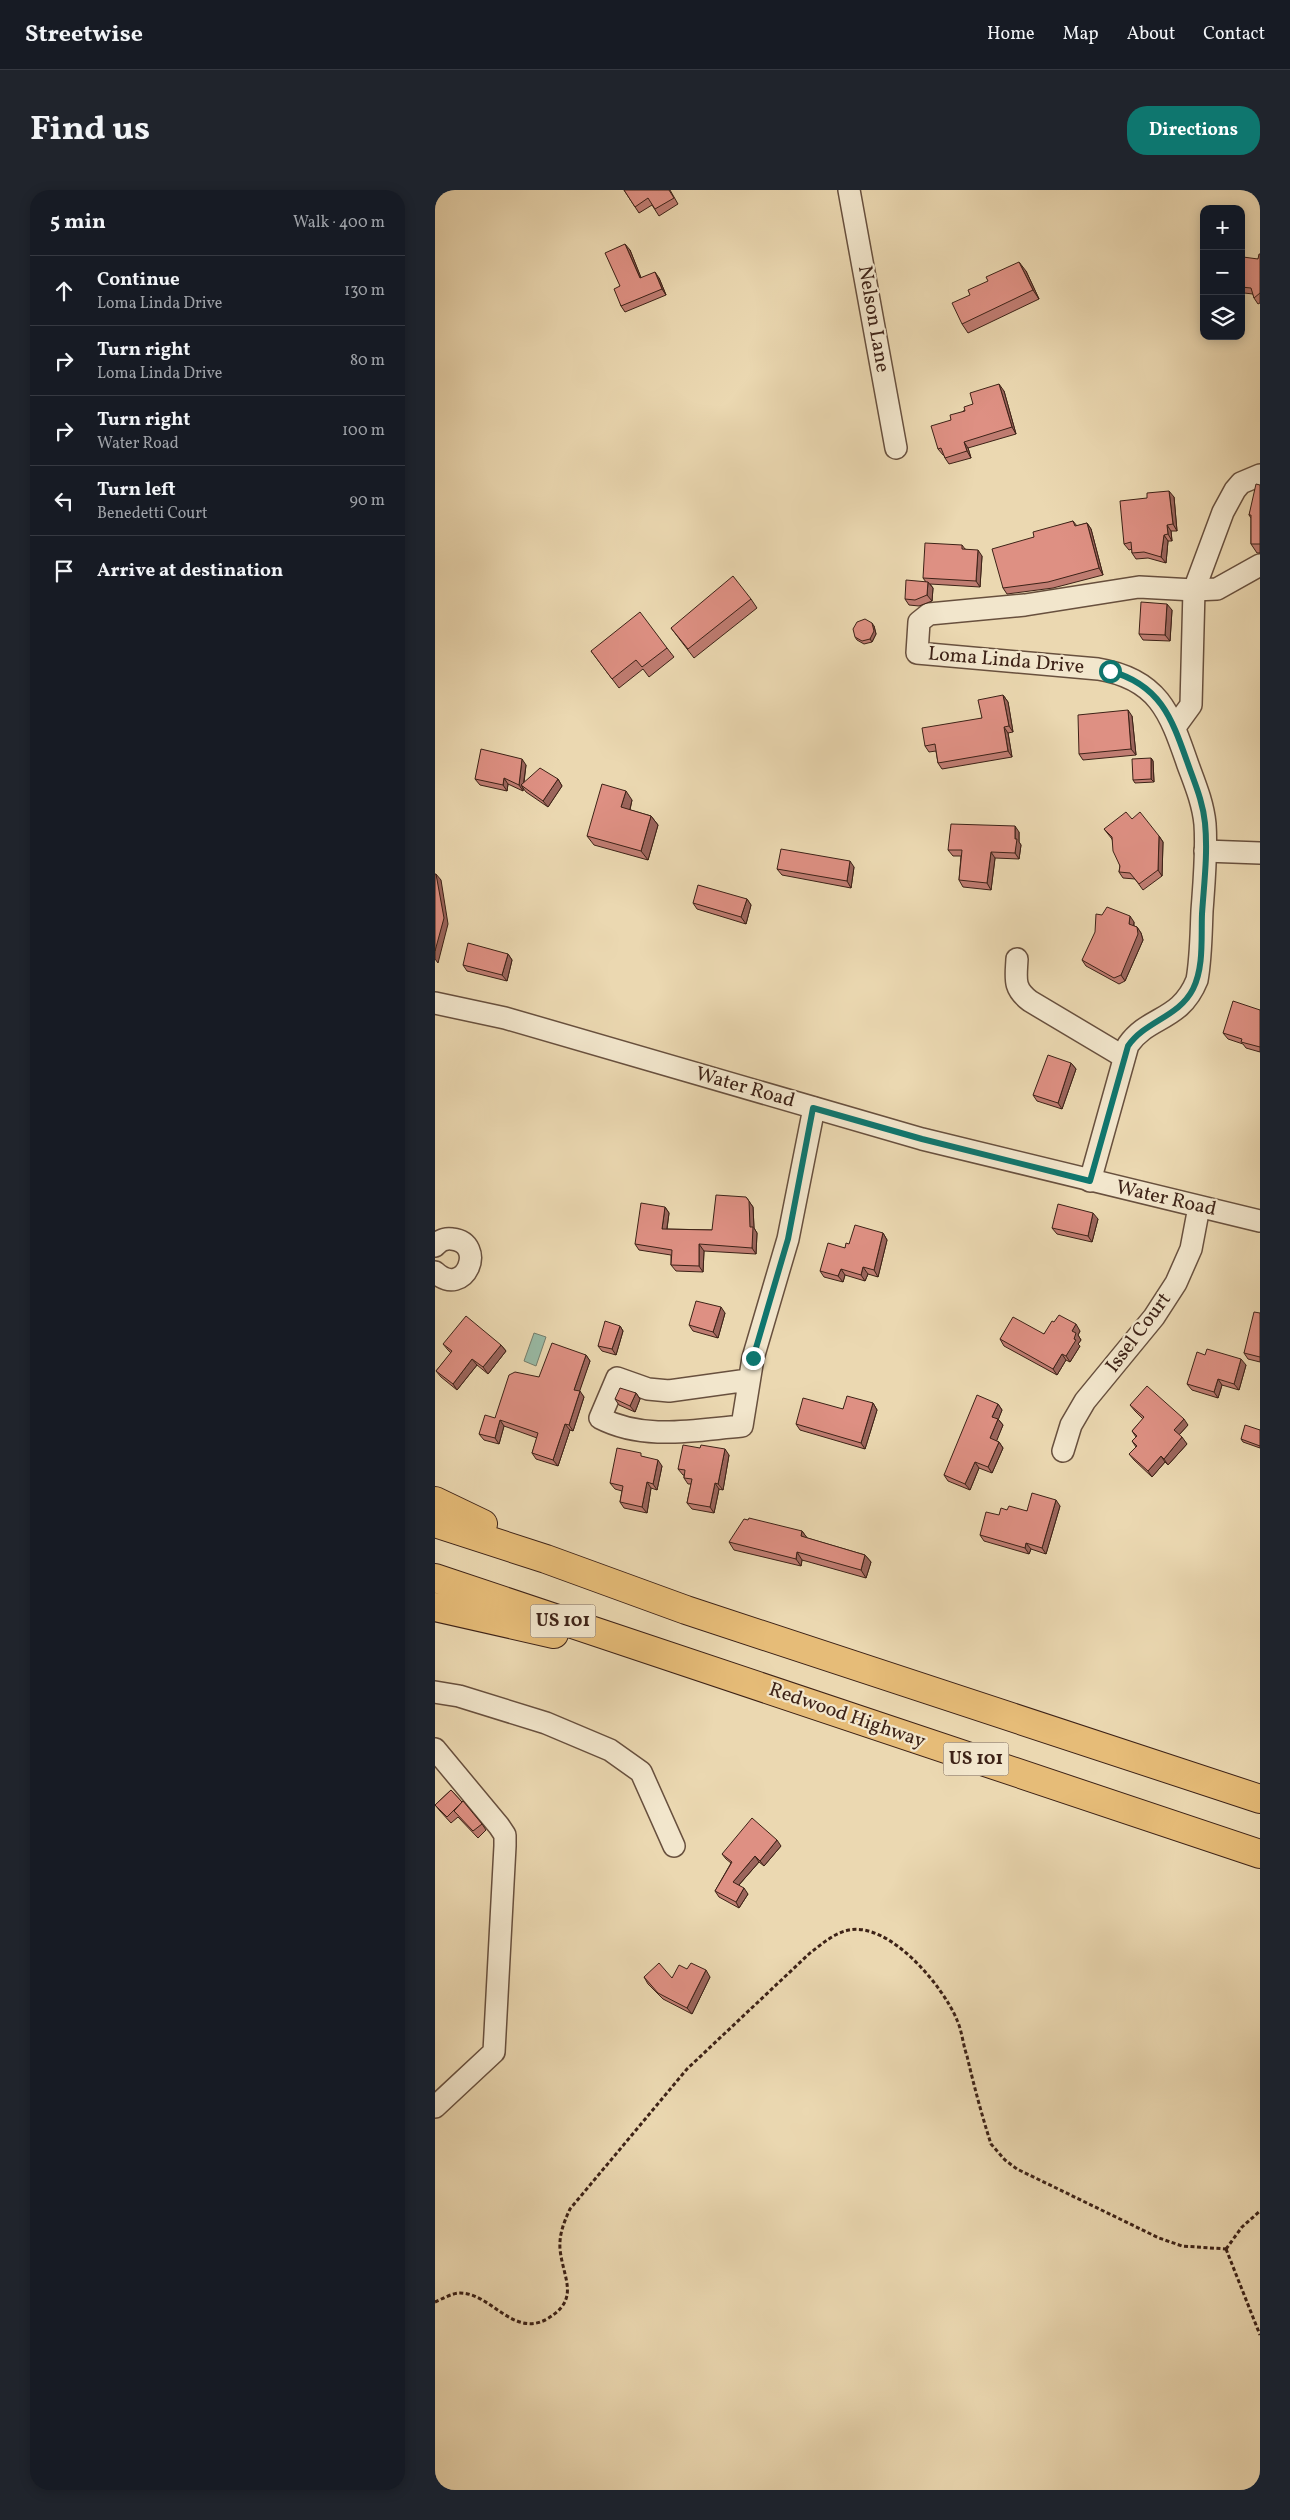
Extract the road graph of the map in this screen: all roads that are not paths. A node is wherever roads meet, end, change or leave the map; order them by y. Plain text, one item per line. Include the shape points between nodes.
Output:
1 (849, 190) edge
2 (897, 448) dead end
3 (1260, 475) edge
4 (1260, 565) edge
5 (1194, 590) junction
6 (1175, 727) junction
7 (1205, 851) junction
8 (1260, 853) edge
9 (1017, 960) dead end
10 (435, 1003) edge
11 (1124, 1057) junction
12 (813, 1108) junction
13 (1090, 1181) junction
14 (1199, 1207) junction
15 (1260, 1221) edge
16 (435, 1246) edge
17 (437, 1280) edge
18 (748, 1380) junction
19 (1063, 1451) dead end
20 (435, 1501) edge
21 (435, 1523) edge
22 (546, 1559) junction
23 (435, 1578) edge
24 (435, 1607) edge
25 (692, 1664) junction
26 (435, 1692) edge
27 (435, 1749) edge
28 (1260, 1798) edge
29 (674, 1846) dead end
30 (1260, 1854) edge
31 (435, 2107) edge

1 - 2 street, Nelson Lane
3 - 5 street via 1241,483 1235,490 1223,512
4 - 5 street via 1217,589
5 - 6 street via 1191,705
5 - 6 street, Loma Linda Drive via 1139,587 1025,605 929,614 919,622 917,653 1115,672 1152,694 1168,712
6 - 7 street, Loma Linda Drive via 1201,800
7 - 8 street
7 - 11 street, Loma Linda Drive via 1197,980 1179,1008 1141,1031 1128,1046
9 - 11 street via 1016,982 1020,993
10 - 12 street, Water Road via 505,1018
11 - 13 street, Loma Linda Drive
12 - 13 street, Water Road
12 - 18 street via 788,1239
13 - 14 street, Water Road
14 - 15 street, Water Road
14 - 19 street, Issel Court via 1191,1249 1176,1283 1154,1317 1085,1401 1071,1425
16 - 17 street via 443,1240 456,1240 466,1246 470,1265 461,1276
18 - 18 street via 743,1426 659,1433 633,1431 600,1418 617,1378 648,1389 669,1391
20 - 22 highway
21 - 22 highway, US 101
22 - 28 highway, US 101 via 686,1610
23 - 25 highway, Redwood Highway / US 101
24 - 25 highway
25 - 30 highway, Redwood Highway / US 101
26 - 29 street via 459,1696 546,1723 609,1750 641,1772
27 - 31 street via 505,1835 494,2052

